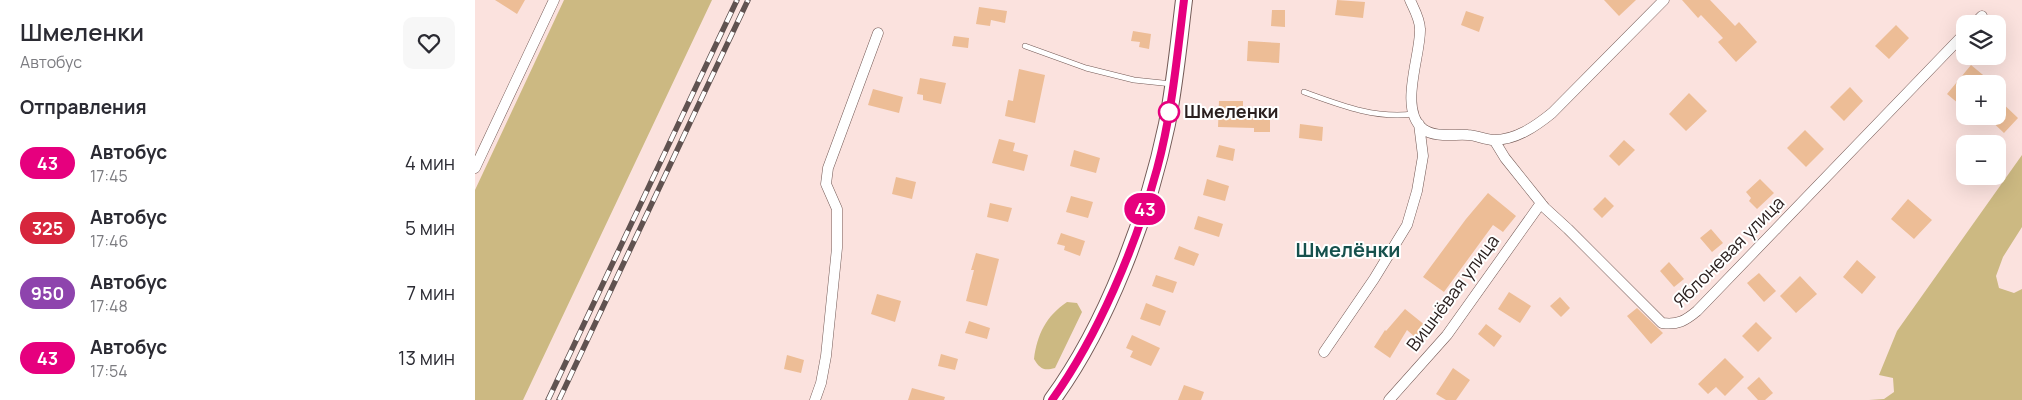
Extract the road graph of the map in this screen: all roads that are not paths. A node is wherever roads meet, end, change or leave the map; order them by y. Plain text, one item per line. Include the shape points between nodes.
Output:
1 (554, 0) edge
2 (1184, 0) edge
3 (1410, 0) edge
4 (1664, 0) edge
5 (878, 33) dead end
6 (1956, 42) edge
7 (1025, 46) dead end
8 (1173, 84) junction
9 (1305, 92) dead end
10 (1414, 113) junction
11 (1419, 124) junction
12 (1494, 140) junction
13 (475, 168) edge
14 (1541, 203) junction
15 (1324, 352) dead end
16 (815, 400) edge
17 (1052, 400) edge
18 (1389, 400) edge

1 - 13 street
2 - 8 main road
3 - 10 street via 1420,28 1412,82
4 - 12 street via 1534,127 1515,136
5 - 16 street via 828,168 826,184 837,209 837,248 826,356
6 - 14 street, Яблоневая улица via 1686,321 1662,323
7 - 8 lane via 1096,71 1134,80
8 - 17 main road via 1157,168 1141,221 1096,325
9 - 10 lane via 1373,114
10 - 11 street
11 - 12 street via 1434,133
11 - 15 street via 1423,156 1407,225
12 - 14 street, Яблоневая улица
14 - 18 street, Вишнёвая улица via 1447,335

